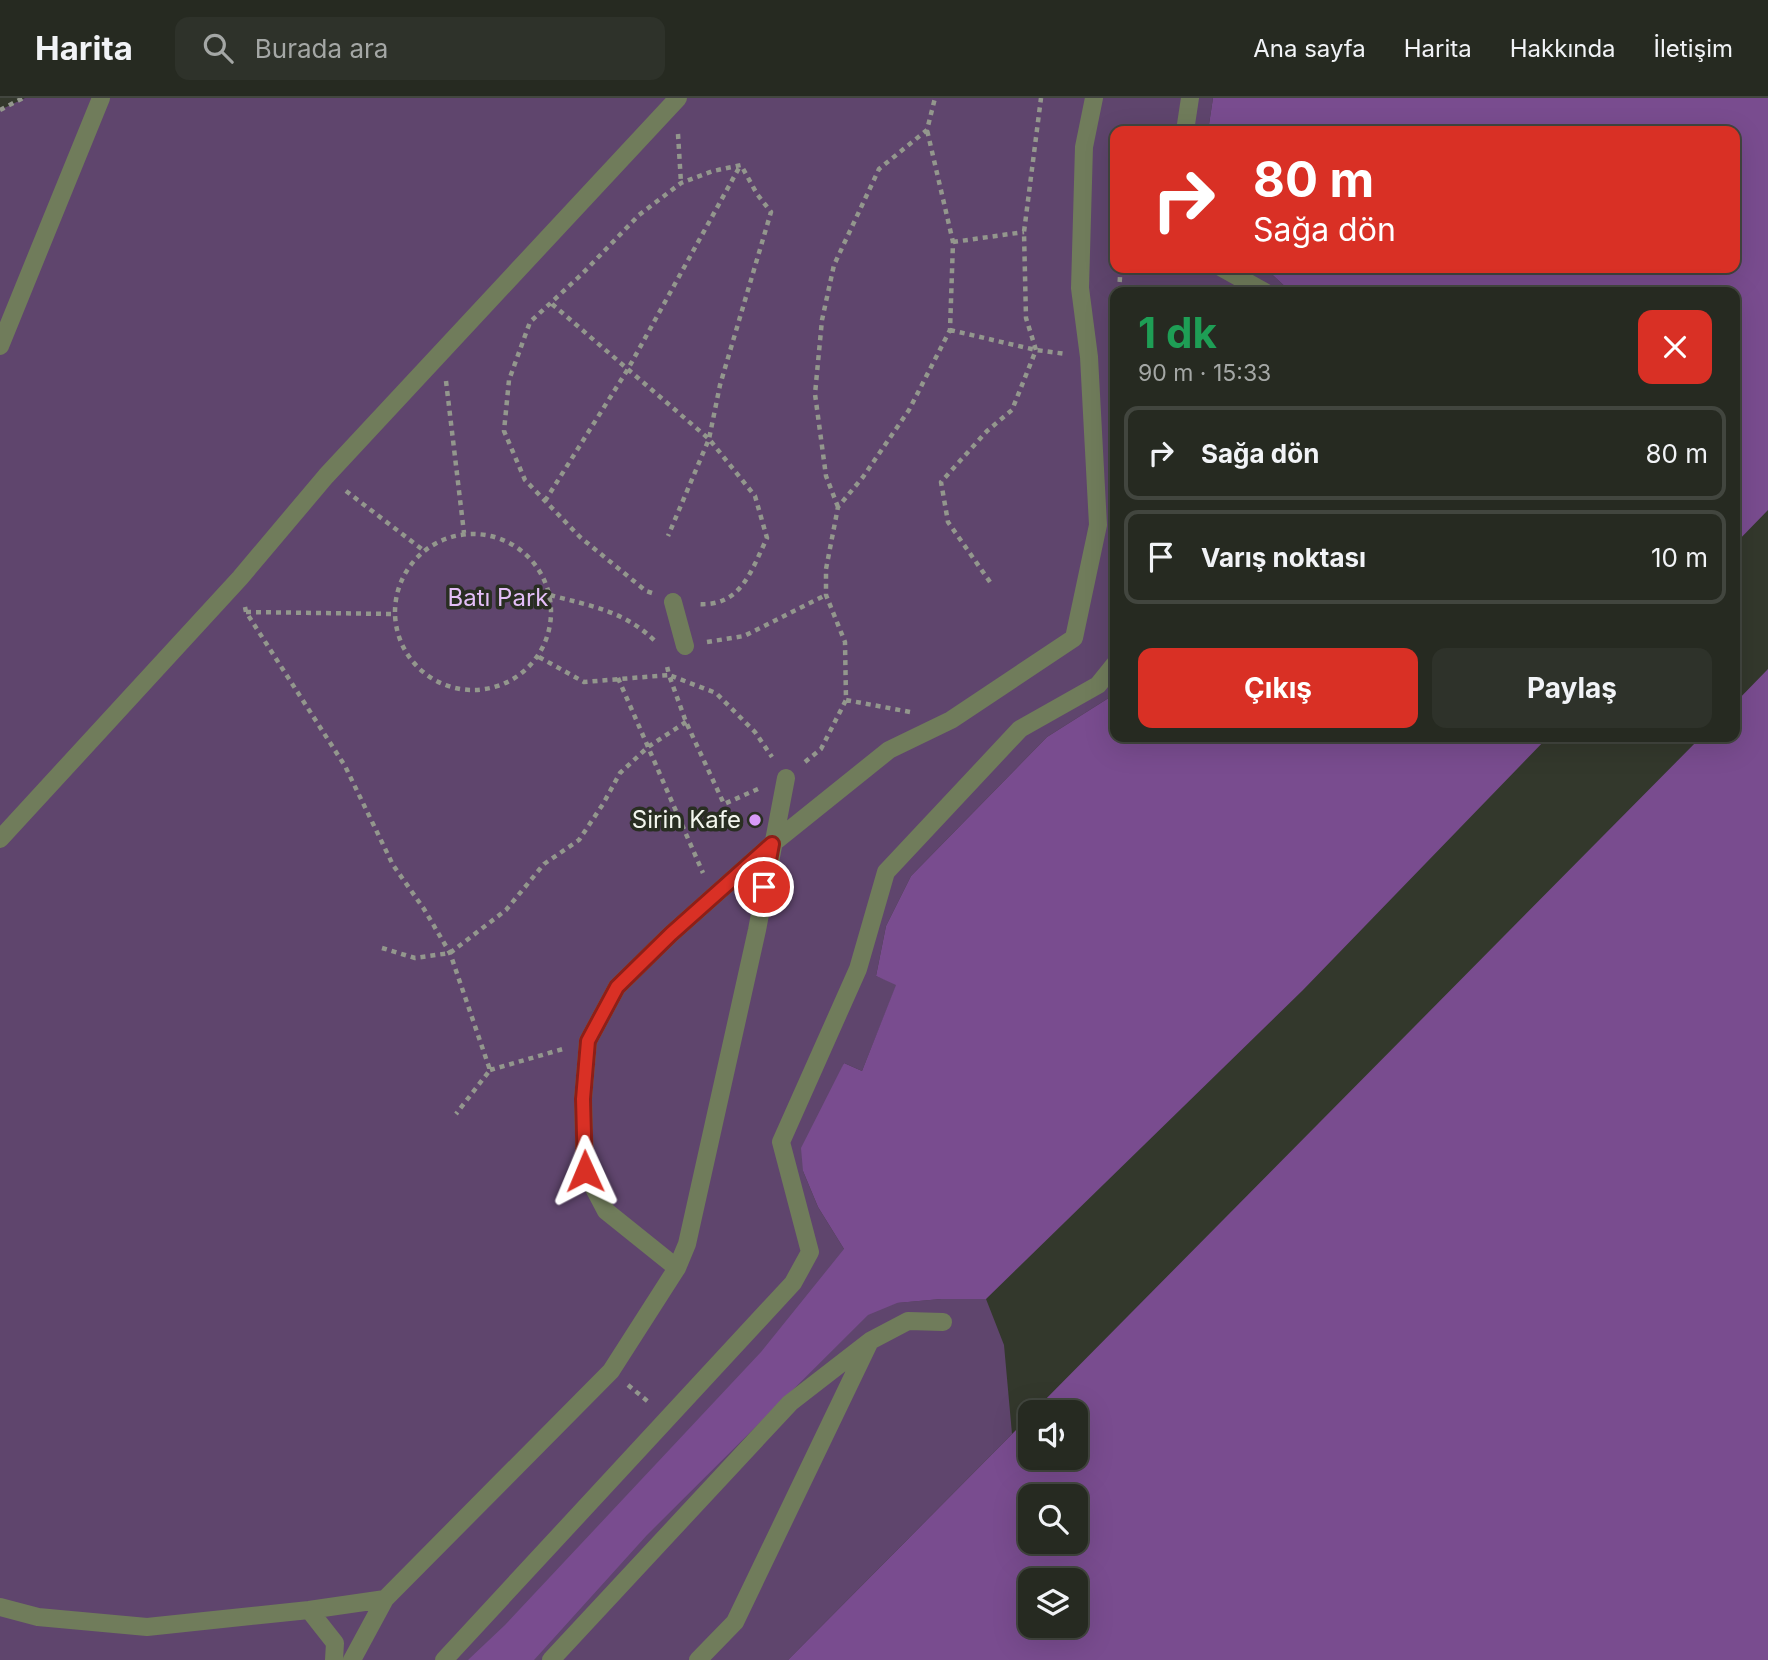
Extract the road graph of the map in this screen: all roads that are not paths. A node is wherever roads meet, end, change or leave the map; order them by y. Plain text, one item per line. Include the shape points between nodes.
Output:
1 (101, 98) edge
2 (1094, 98) edge
3 (1190, 98) edge
4 (677, 99) edge
5 (1186, 126) edge
6 (1231, 273) edge
7 (1256, 287) edge
8 (0, 346) edge
9 (673, 602) road end
10 (685, 646) road end
11 (1110, 670) edge
12 (786, 778) road end
13 (0, 839) edge
14 (772, 844) junction
15 (677, 1268) junction
16 (943, 1322) dead end
17 (870, 1341) junction
18 (385, 1599) junction
19 (0, 1607) edge
20 (309, 1610) junction
21 (334, 1660) edge
22 (352, 1660) edge
23 (444, 1660) edge
24 (551, 1660) edge
25 (698, 1660) edge

1 - 8 street
2 - 14 street via 1084,147 1080,288 1089,357 1098,525 1074,638 951,720 889,750
3 - 5 street
4 - 13 street via 326,476 240,578
6 - 7 street
9 - 10 street
11 - 23 street via 1098,685 1020,729 886,872 858,970 781,1142 810,1252 793,1283
12 - 14 street
14 - 15 street via 687,1244
14 - 15 street via 617,987 588,1041 583,1099 585,1171 606,1211
15 - 18 street via 611,1370
16 - 17 street via 908,1321
17 - 24 street via 790,1403
17 - 25 street via 735,1622
18 - 20 street
18 - 22 street
19 - 20 street via 38,1617 147,1627
20 - 21 street via 335,1643

